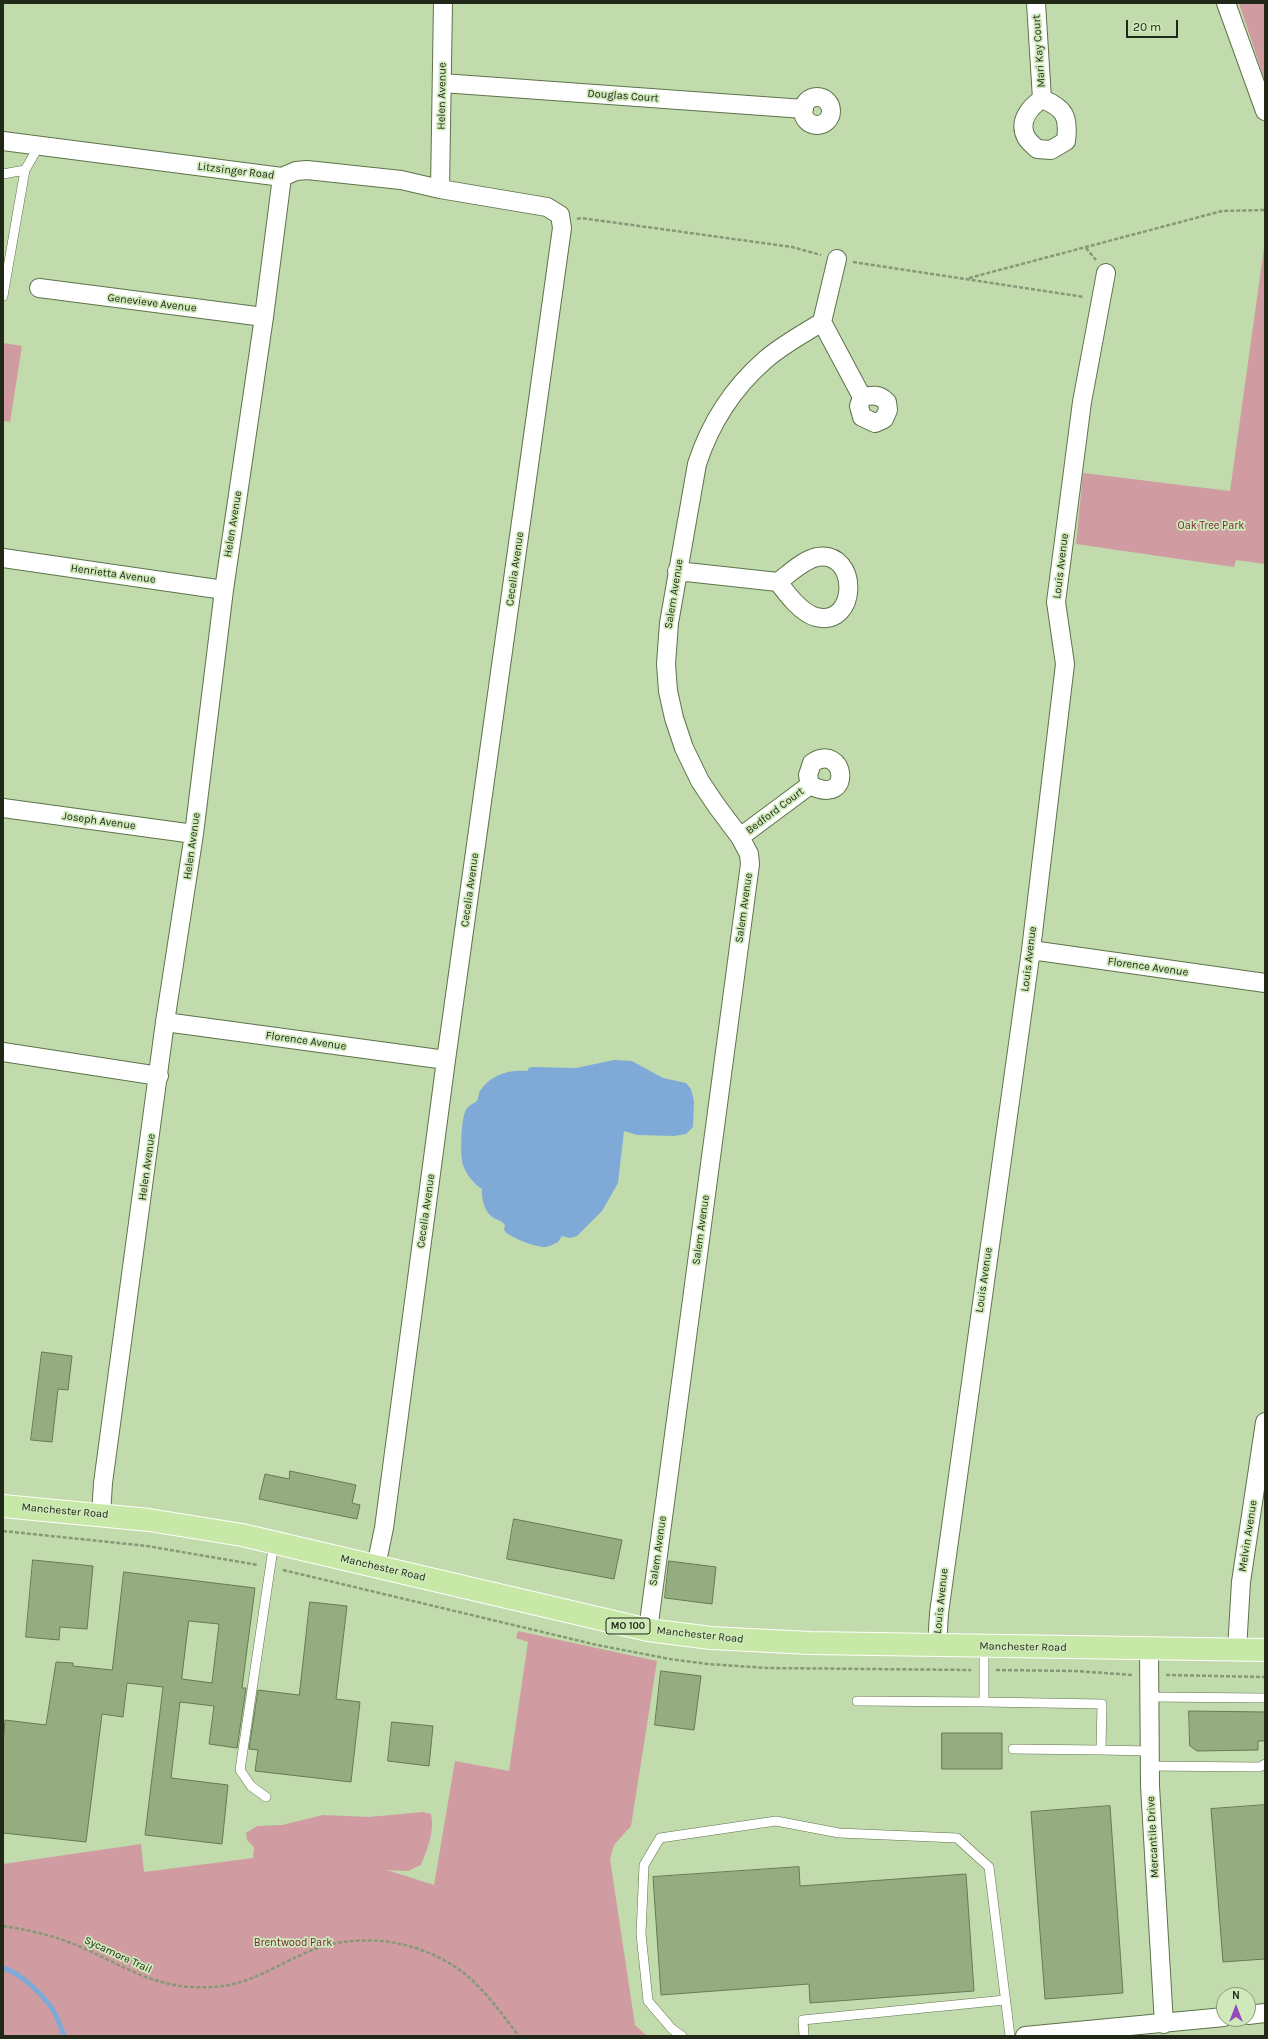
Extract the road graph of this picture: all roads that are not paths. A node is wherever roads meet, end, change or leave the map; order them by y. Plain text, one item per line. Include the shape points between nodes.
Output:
1 (443, 3) edge
2 (1036, 3) edge
3 (1226, 3) edge
4 (442, 83) junction
5 (1042, 99) dead end
6 (804, 109) dead end
7 (1265, 111) edge
8 (3, 141) edge
9 (39, 146) junction
10 (25, 170) junction
11 (3, 174) edge
12 (282, 177) junction
13 (440, 189) junction
14 (561, 219) joint
15 (837, 259) road end
16 (1106, 273) dead end
17 (39, 288) dead end
18 (3, 296) edge
19 (264, 317) junction
20 (822, 322) junction
21 (862, 397) dead end
22 (3, 558) edge
23 (677, 571) junction
24 (778, 582) dead end
25 (224, 590) junction
26 (810, 785) dead end
27 (3, 808) edge
28 (194, 834) junction
29 (740, 837) junction
30 (1031, 950) junction
31 (1265, 984) edge
32 (165, 1022) junction
33 (3, 1052) edge
34 (446, 1060) junction
35 (159, 1076) junction
36 (1265, 1422) edge
37 (3, 1506) edge
38 (101, 1515) junction
39 (274, 1542) junction
40 (376, 1566) junction
41 (648, 1630) junction
42 (937, 1646) junction
43 (984, 1646) junction
44 (1149, 1649) junction
45 (1237, 1650) junction
46 (1265, 1650) edge
47 (1149, 1697) junction
48 (1265, 1698) edge
49 (857, 1701) dead end
50 (984, 1702) junction
51 (1013, 1749) dead end
52 (1101, 1750) junction
53 (1150, 1758) junction
54 (1265, 1764) edge
55 (266, 1796) dead end
56 (1005, 2000) junction
57 (1216, 2018) edge
58 (1164, 2024) junction
59 (682, 2036) edge
60 (804, 2036) edge
61 (1010, 2036) edge
62 (1025, 2036) edge

1 - 4 street, Helen Avenue
2 - 5 street, Mari Kay Court
3 - 7 street
4 - 6 street, Douglas Court
4 - 13 street, Helen Avenue
8 - 9 street, Litzsinger Road
9 - 10 lane
9 - 12 street, Litzsinger Road
10 - 11 lane
10 - 18 lane
12 - 13 street, Litzsinger Road via 296,171 307,170 401,180
12 - 19 street, Helen Avenue
13 - 14 street, Litzsinger Road via 547,207
14 - 34 street, Cecelia Avenue via 562,228
15 - 20 street
16 - 30 street, Louis Avenue via 1082,402 1056,602 1065,664
17 - 19 street, Genevieve Avenue
19 - 25 street, Helen Avenue
20 - 21 street
20 - 23 street, Salem Avenue via 766,359 722,408 703,445 697,464
22 - 25 street, Henrietta Avenue
23 - 24 street
23 - 29 street, Salem Avenue via 666,664 674,718 684,748 700,781
25 - 28 street, Helen Avenue
26 - 29 street, Bedford Court
27 - 28 street, Joseph Avenue
28 - 32 street, Helen Avenue
29 - 41 street, Salem Avenue via 749,854 750,864
30 - 31 street, Florence Avenue
30 - 42 street, Louis Avenue via 948,1538
32 - 34 street, Florence Avenue
32 - 35 street, Helen Avenue
33 - 35 street
34 - 40 street, Cecelia Avenue via 384,1528
35 - 38 street, Helen Avenue
36 - 45 street, Melvin Avenue via 1241,1582
37 - 38 main road, Manchester Road / MO 100
38 - 39 main road, Manchester Road / MO 100 via 197,1527
39 - 40 main road, Manchester Road / MO 100
39 - 55 lane via 240,1770 251,1786
40 - 41 main road, Manchester Road / MO 100
41 - 42 main road, Manchester Road / MO 100 via 753,1641
42 - 43 main road, Manchester Road / MO 100
43 - 44 main road, Manchester Road / MO 100
43 - 50 lane
44 - 45 main road, Manchester Road / MO 100
44 - 47 street, Mercantile Drive
45 - 46 main road, Manchester Road / MO 100
47 - 48 lane
47 - 53 street, Mercantile Drive
49 - 50 lane
50 - 52 lane via 1102,1704
51 - 52 lane
52 - 53 lane
53 - 54 lane via 1260,1766
53 - 58 street, Mercantile Drive
56 - 59 lane via 989,1867 957,1838 839,1833 776,1821 660,1838 644,1865 641,1934 648,2001 672,2029
56 - 60 lane via 803,2020
56 - 61 lane
57 - 58 street
58 - 62 street

